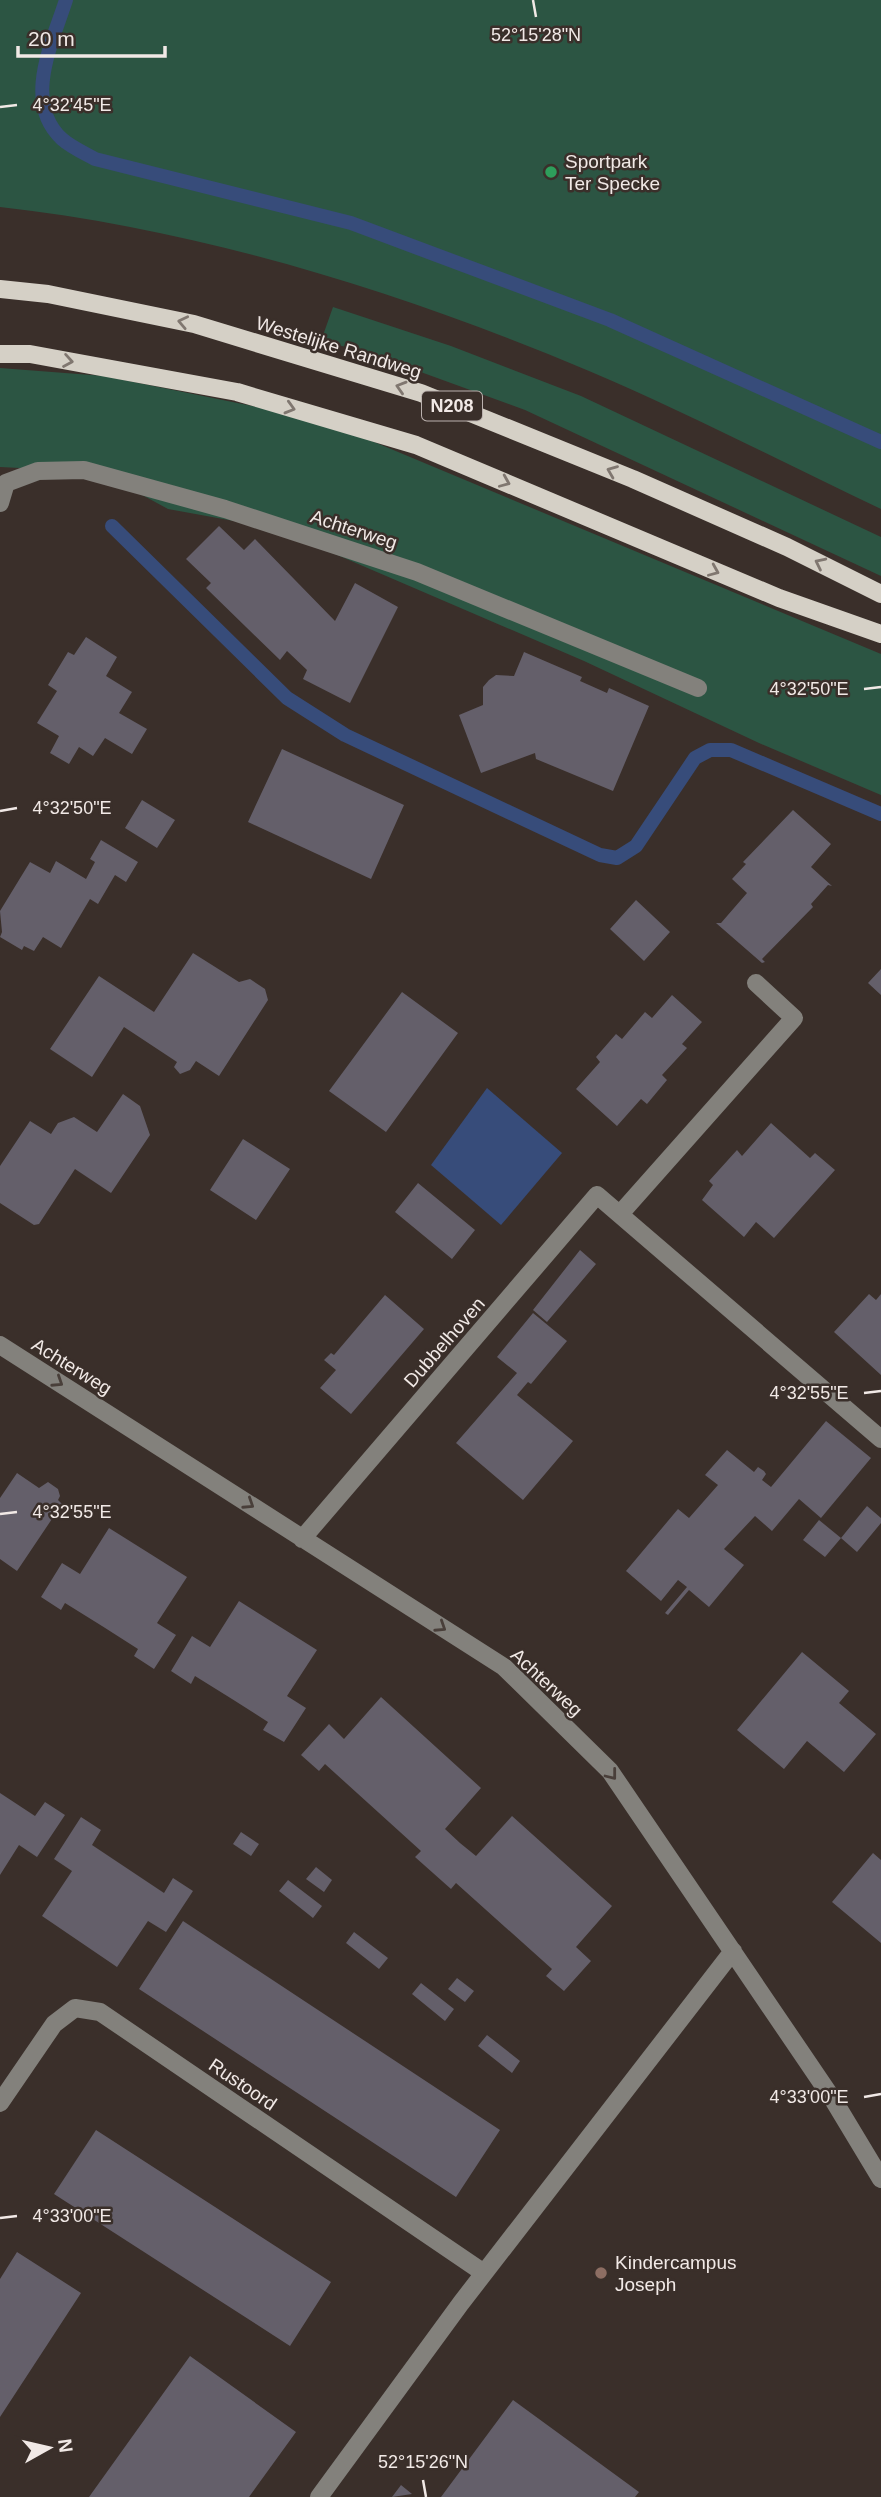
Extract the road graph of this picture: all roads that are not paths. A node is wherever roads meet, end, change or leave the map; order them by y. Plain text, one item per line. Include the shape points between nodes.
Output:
1 (0, 289) edge
2 (0, 354) edge
3 (0, 503) edge
4 (881, 594) edge
5 (881, 634) edge
6 (698, 688) dead end
7 (756, 983) dead end
8 (620, 1214) junction
9 (0, 1345) edge
10 (881, 1439) edge
11 (302, 1539) junction
12 (733, 1951) junction
13 (0, 2103) edge
14 (881, 2179) edge
15 (484, 2273) junction
16 (319, 2497) edge

4 -> 1 main road, Westelijke Randweg / N208 via 633,479 421,393 194,324 48,294
2 -> 5 main road, N208 via 30,354 237,392 416,445 779,598
3 - 6 street, Achterweg via 6,483 38,471 84,470 225,509 417,572
7 - 8 street via 794,1018
8 - 10 street, Dubbelhoven
8 - 11 street, Dubbelhoven via 597,1195
9 -> 11 street, Achterweg
11 -> 12 street, Achterweg via 504,1667 610,1770
12 - 14 street, Achterweg
12 - 15 street
13 - 15 street, Rustoord via 54,2024 75,2008 100,2012
15 - 16 street

